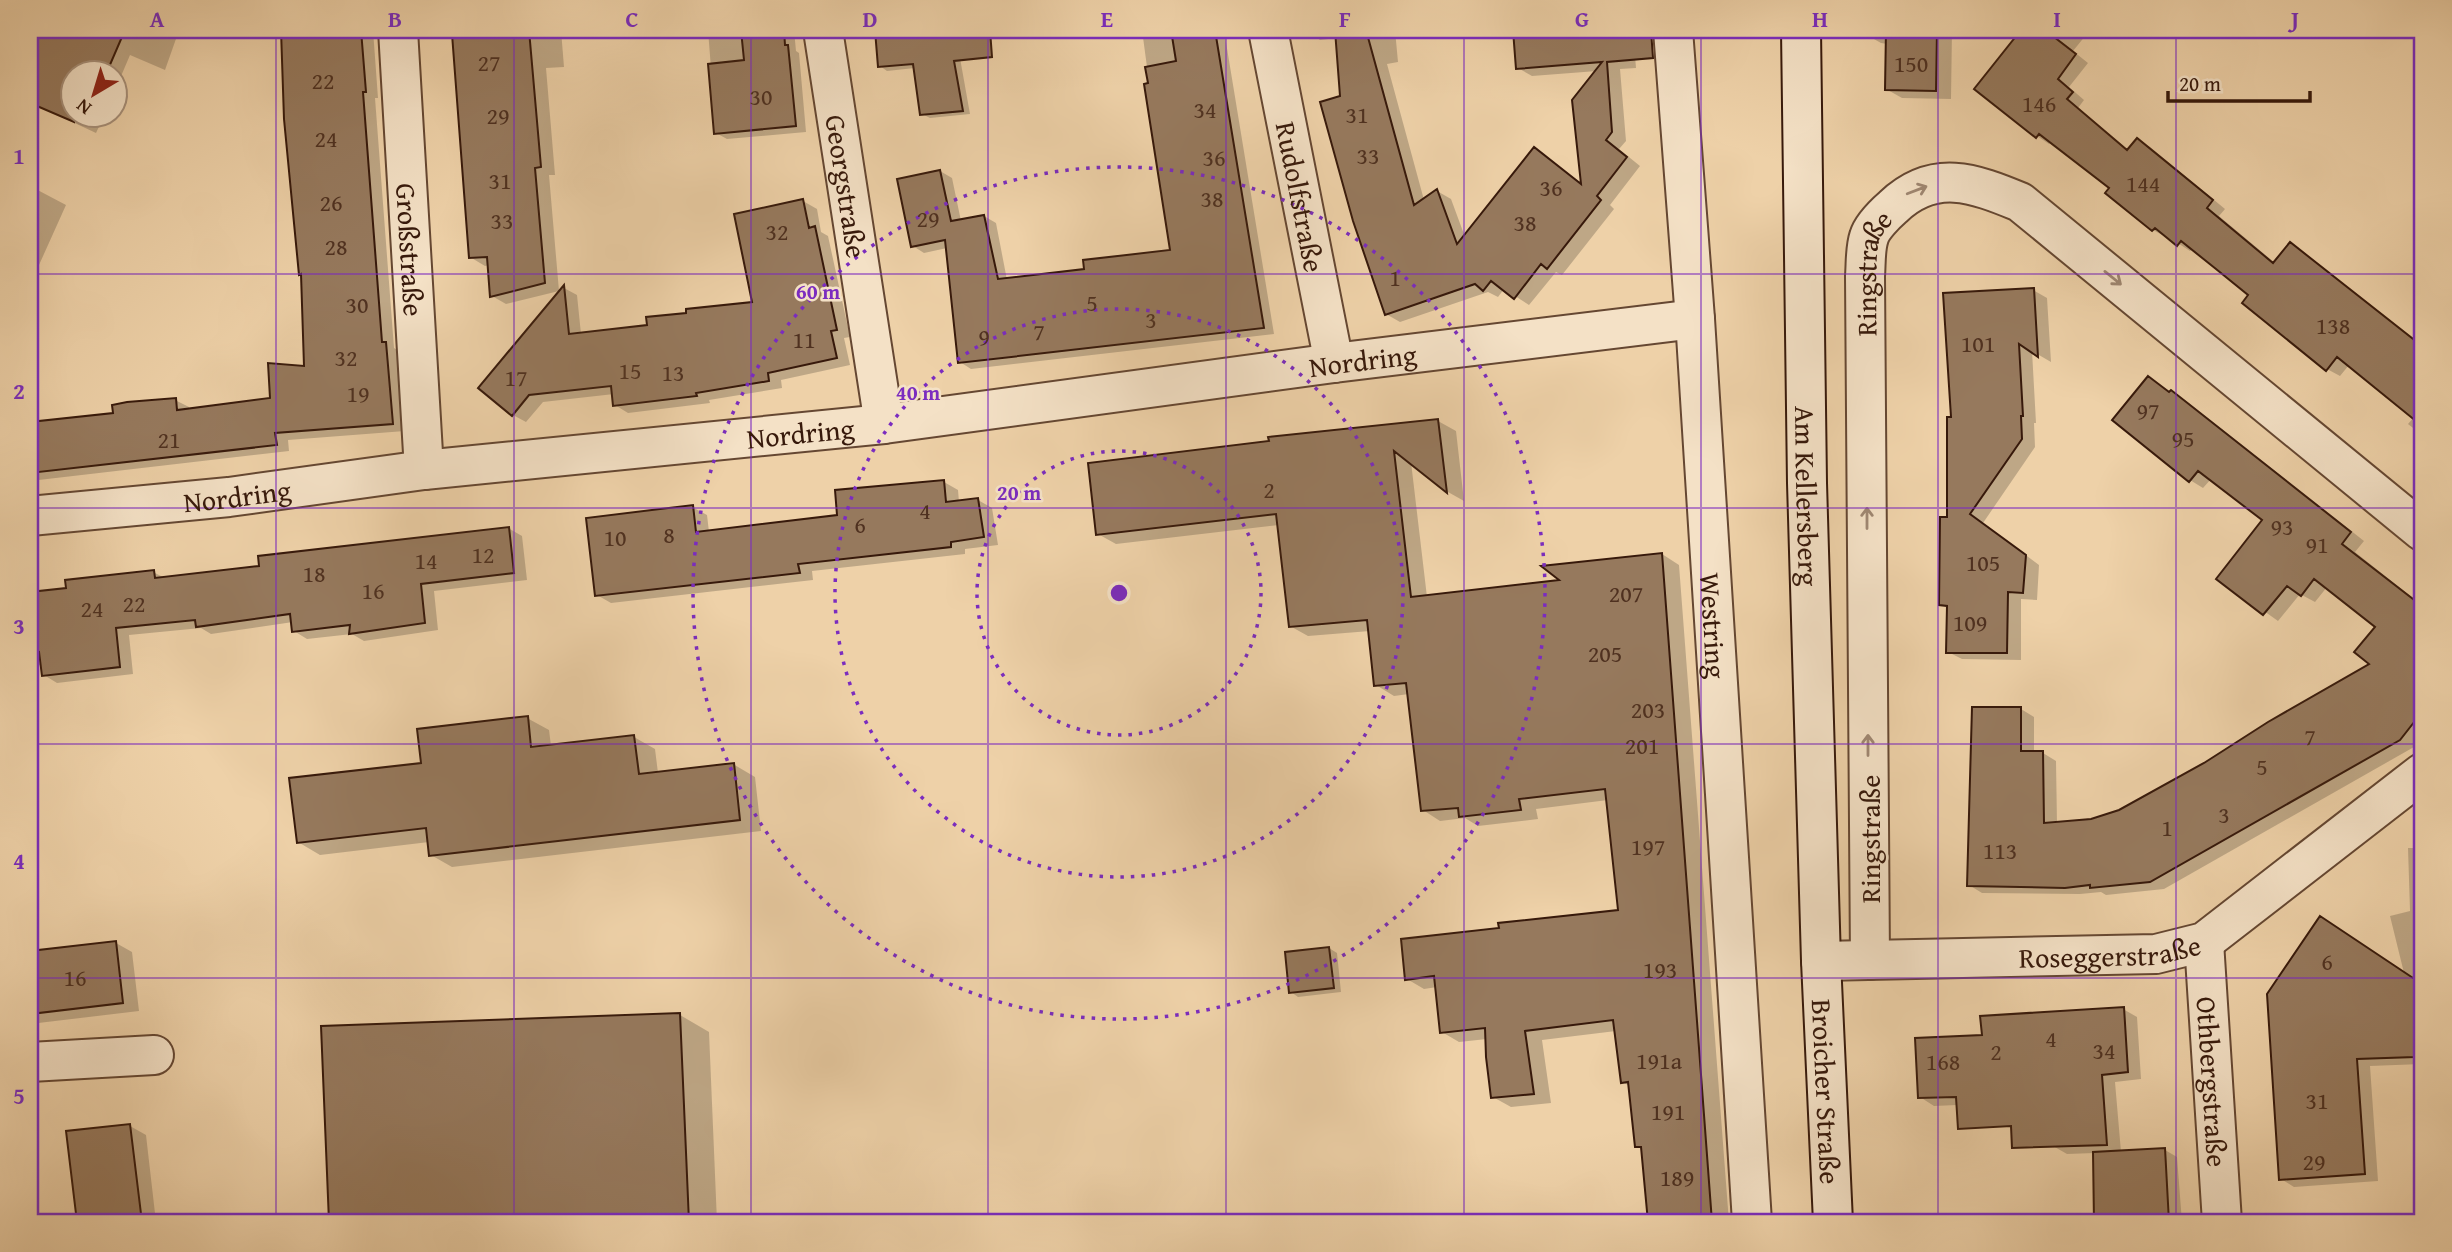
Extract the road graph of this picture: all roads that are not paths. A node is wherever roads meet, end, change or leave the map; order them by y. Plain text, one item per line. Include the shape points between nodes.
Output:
1 (398, 30) edge
2 (823, 30) edge
3 (1268, 30) edge
4 (1673, 30) edge
5 (1801, 30) edge
6 (1695, 319) junction
7 (1334, 363) junction
8 (884, 424) junction
9 (424, 470) junction
10 (30, 516) edge
11 (2422, 531) edge
12 (2422, 773) edge
13 (2204, 942) junction
14 (1870, 960) junction
15 (1821, 961) junction
16 (154, 1055) dead end
17 (30, 1062) edge
18 (1752, 1222) edge
19 (1833, 1222) edge
20 (2222, 1222) edge

1 - 9 street, Großstraße
2 - 8 street, Georgstraße
3 - 7 street, Rudolfstraße
4 - 6 street, Westring
5 - 15 street, Am Kellersberg via 1806,470
6 - 7 street, Nordring
6 - 18 street, Westring
7 - 8 street, Nordring
8 - 9 street, Nordring
9 - 10 street, Nordring via 229,497
14 -> 11 street, Ringstraße via 1865,276 1869,236 1907,194 1930,185 1954,183 1979,185 2020,202
12 - 13 street, Roseggerstraße
13 - 14 street, Roseggerstraße via 2156,954
13 - 20 street, Othbergstraße
14 - 15 street, Roseggerstraße
15 - 19 street, Broicher Straße
16 - 17 street

